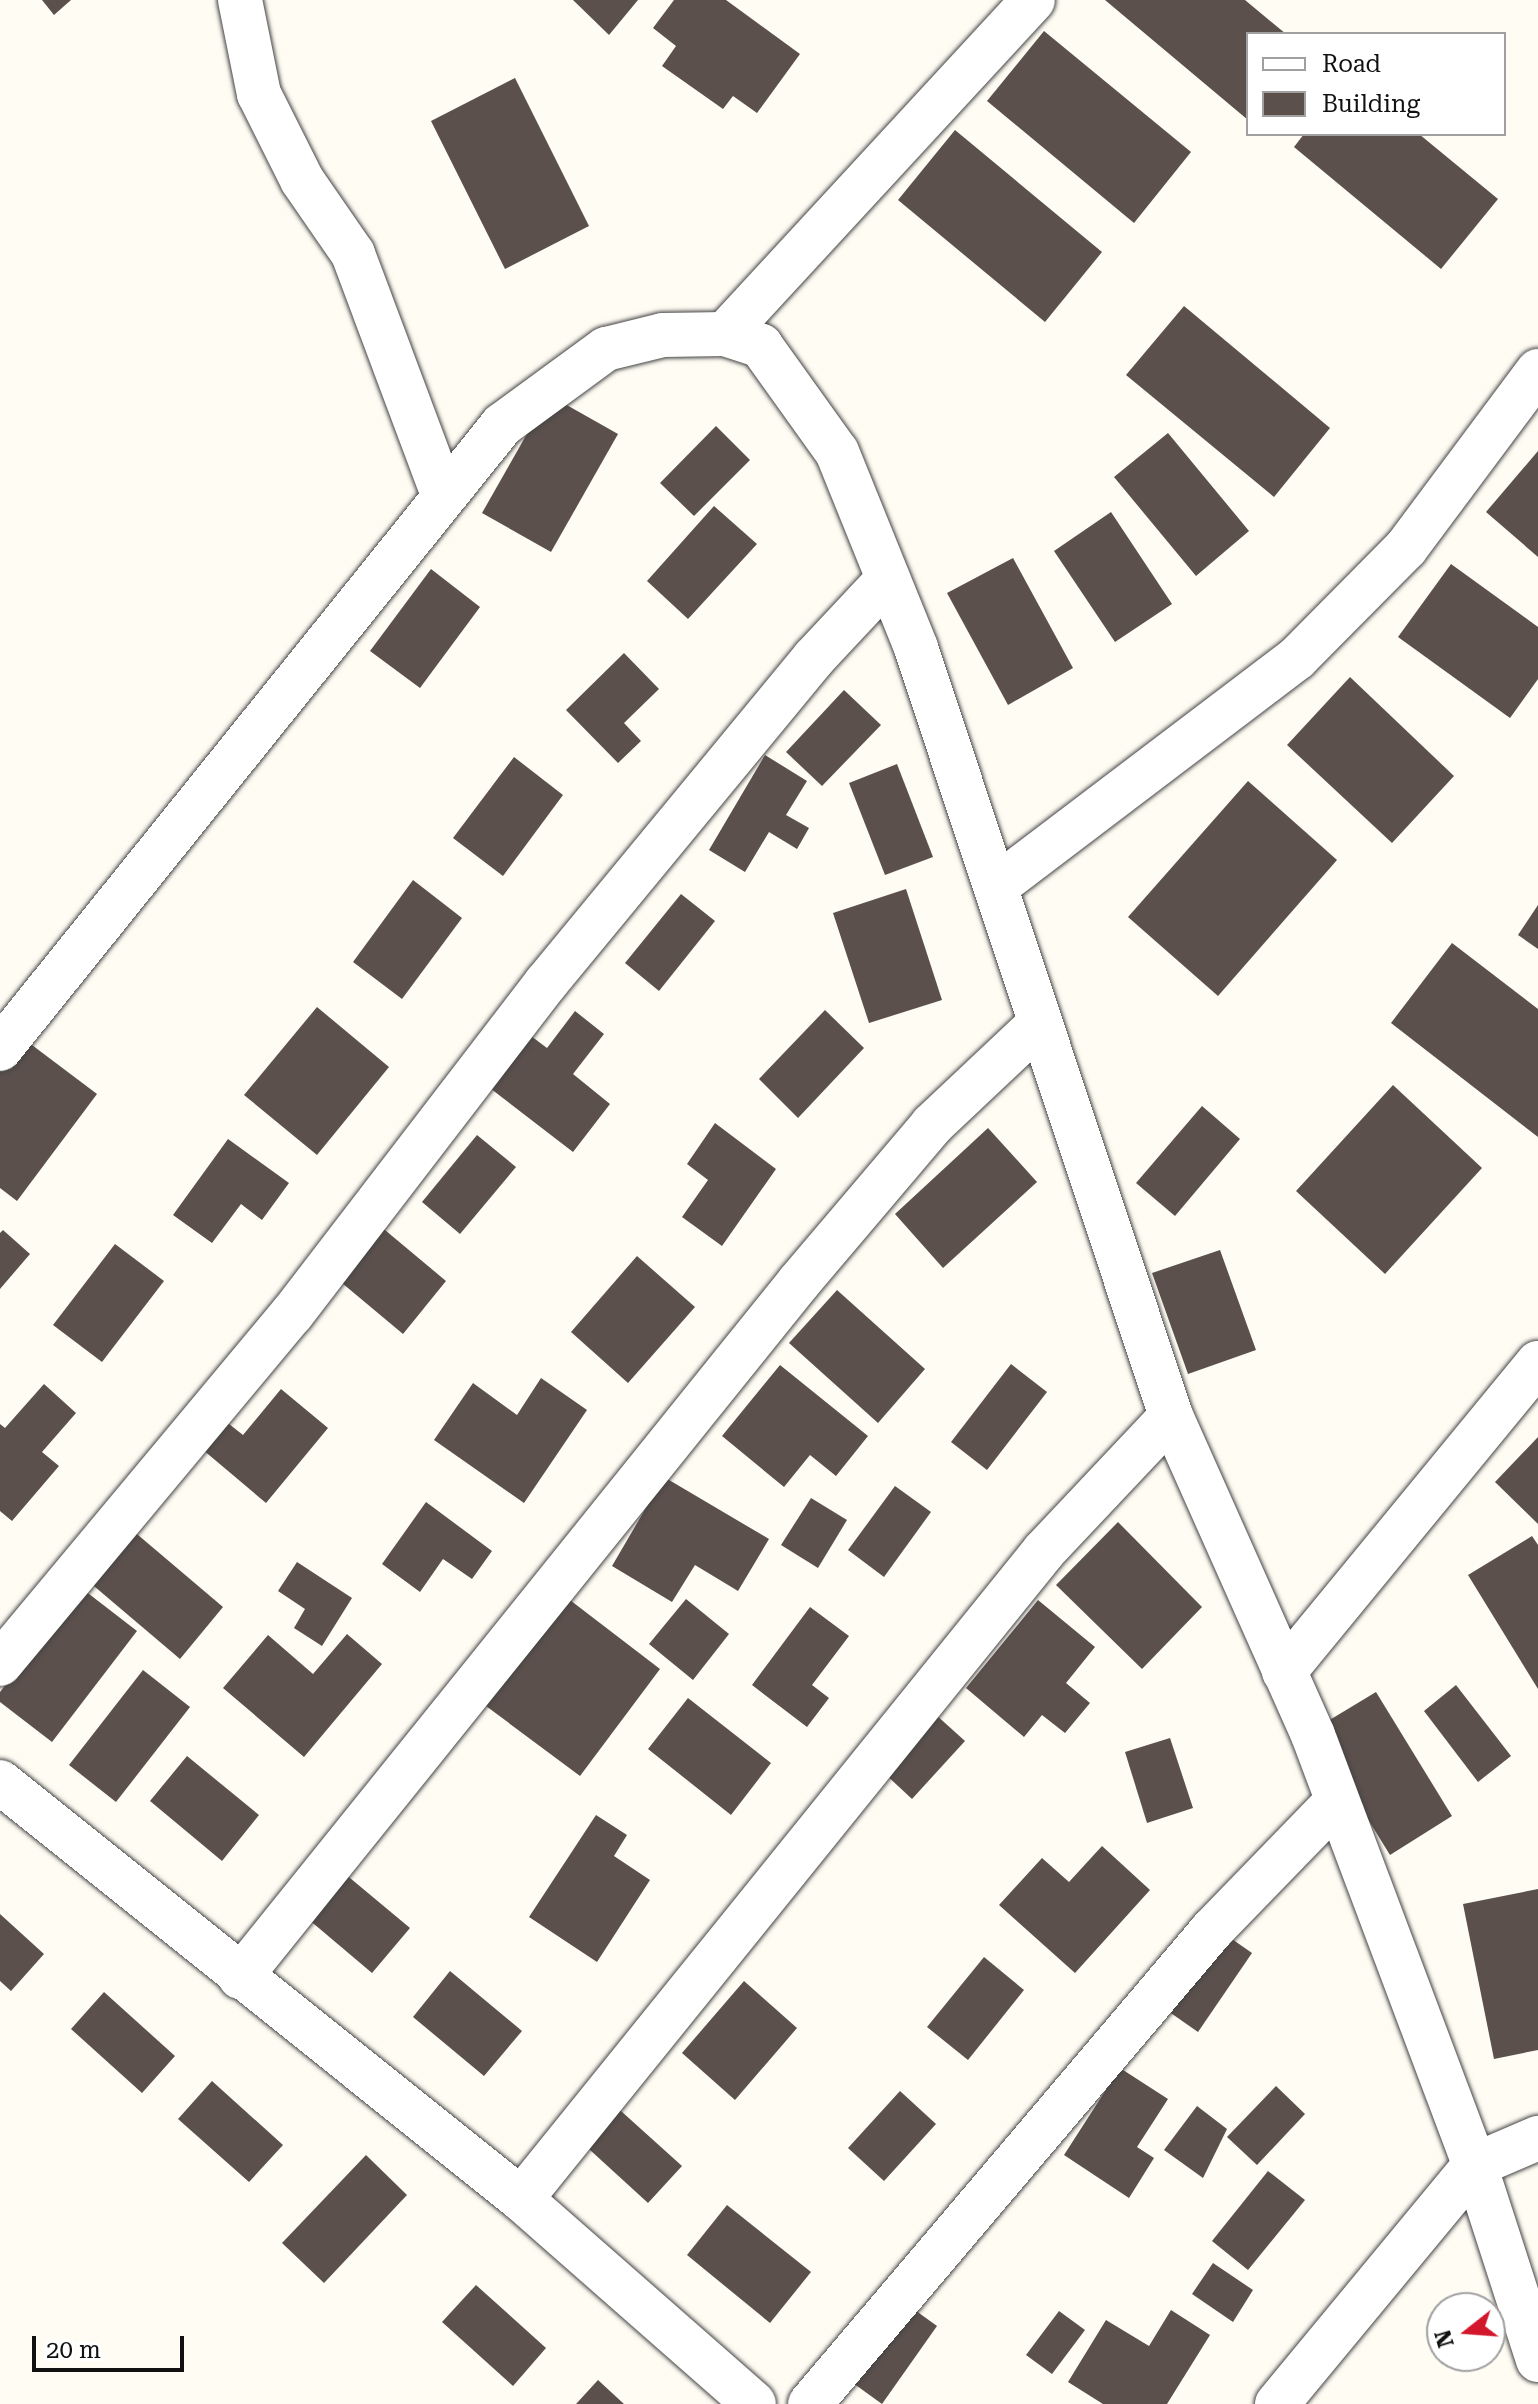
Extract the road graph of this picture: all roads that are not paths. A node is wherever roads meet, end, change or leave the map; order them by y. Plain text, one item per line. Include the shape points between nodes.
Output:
1 (240, 0) edge
2 (1033, 0) edge
3 (725, 334) junction
4 (1538, 371) edge
5 (443, 495) junction
6 (888, 579) junction
7 (998, 885) junction
8 (1038, 1025) junction
9 (0, 1049) edge
10 (1538, 1363) edge
11 (1171, 1416) junction
12 (0, 1664) edge
13 (1284, 1672) junction
14 (0, 1782) edge
15 (1336, 1802) junction
16 (240, 1977) junction
17 (1538, 2138) edge
18 (1475, 2165) junction
19 (521, 2199) junction
20 (1538, 2360) edge
21 (754, 2404) edge
22 (810, 2404) edge
23 (1277, 2404) edge

1 - 5 street via 259,94 302,180 353,254
2 - 3 street
3 - 5 street via 663,335 606,349 502,425
3 - 6 street via 761,346 799,390 837,452
4 - 7 street via 1406,548 1297,658
5 - 9 street
6 - 7 street
6 - 12 street via 814,658 546,983 292,1314
7 - 8 street
8 - 11 street via 1111,1222
8 - 16 street via 932,1125 799,1282
10 - 13 street
11 - 13 street
11 - 19 street via 1044,1551
13 - 15 street
14 - 16 street
15 - 18 street
15 - 22 street via 1212,1930
16 - 19 street
17 - 18 street
18 - 20 street
18 - 23 street
19 - 21 street

